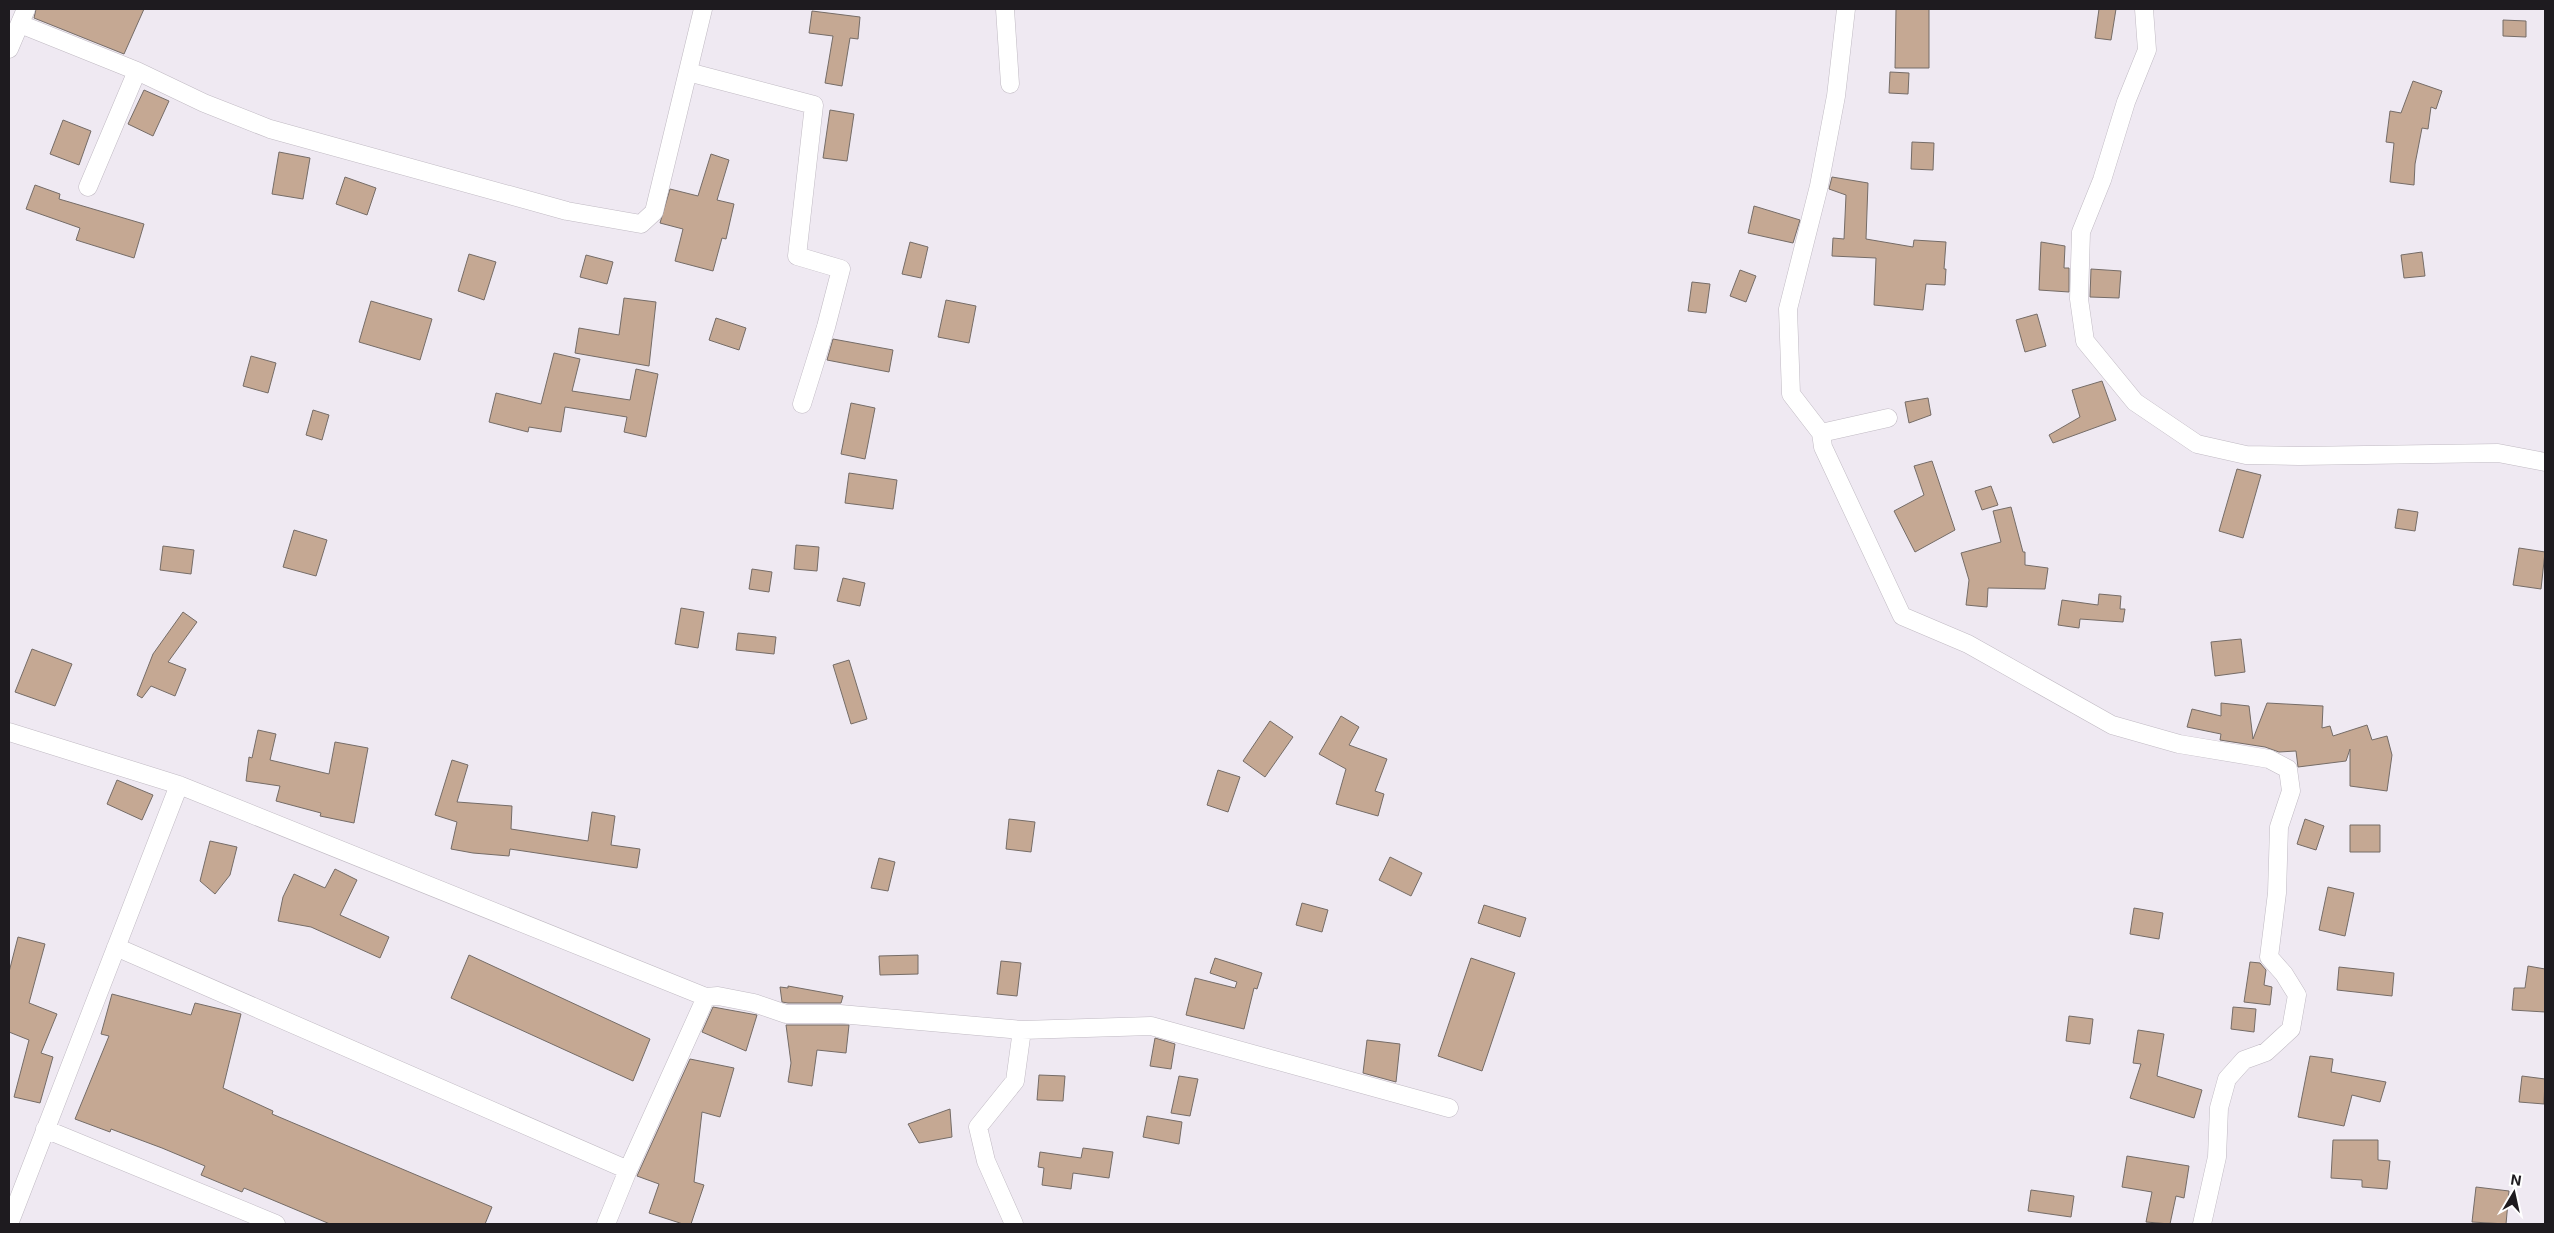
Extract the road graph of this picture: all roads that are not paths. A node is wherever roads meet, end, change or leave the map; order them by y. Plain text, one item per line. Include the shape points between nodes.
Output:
1 (703, 9) edge
2 (1005, 9) edge
3 (1846, 9) edge
4 (2144, 9) edge
5 (23, 16) edge
6 (9, 49) edge
7 (137, 71) junction
8 (688, 72) junction
9 (1010, 84) dead end
10 (88, 187) dead end
11 (802, 404) dead end
12 (1888, 418) dead end
13 (1821, 433) junction
14 (2545, 462) edge
15 (9, 732) edge
16 (179, 785) junction
17 (116, 947) junction
18 (706, 997) junction
19 (1022, 1030) junction
20 (1450, 1108) dead end
21 (45, 1129) junction
22 (628, 1170) junction
23 (9, 1224) edge
24 (276, 1224) edge
25 (606, 1224) edge
26 (1014, 1224) edge
27 (2202, 1224) edge

1 - 8 street
2 - 9 street
3 - 13 street via 1836,96 1819,186 1788,309 1791,394
4 - 14 street via 2147,50 2081,232 2078,299 2085,341 2135,402 2197,444 2246,455 2498,453
5 - 6 street
5 - 7 street
7 - 8 street via 204,103 270,129 567,211 641,224 654,212
7 - 10 street
8 - 11 street via 814,105 797,256 841,269
12 - 13 street
13 - 27 street via 1823,447 1902,616 1968,644 2112,725 2179,744 2269,760 2288,769 2291,791 2279,826 2277,893 2269,957 2297,995 2291,1029 2266,1052 2244,1060 2227,1079 2219,1108 2217,1157
15 - 16 street
16 - 17 street
16 - 18 street
17 - 21 street
17 - 22 street
18 - 19 street via 754,1003 786,1014 840,1014
18 - 22 street
19 - 20 street via 1151,1026
19 - 26 street via 1015,1081 978,1127 986,1161
21 - 23 street
21 - 24 street
22 - 25 street

